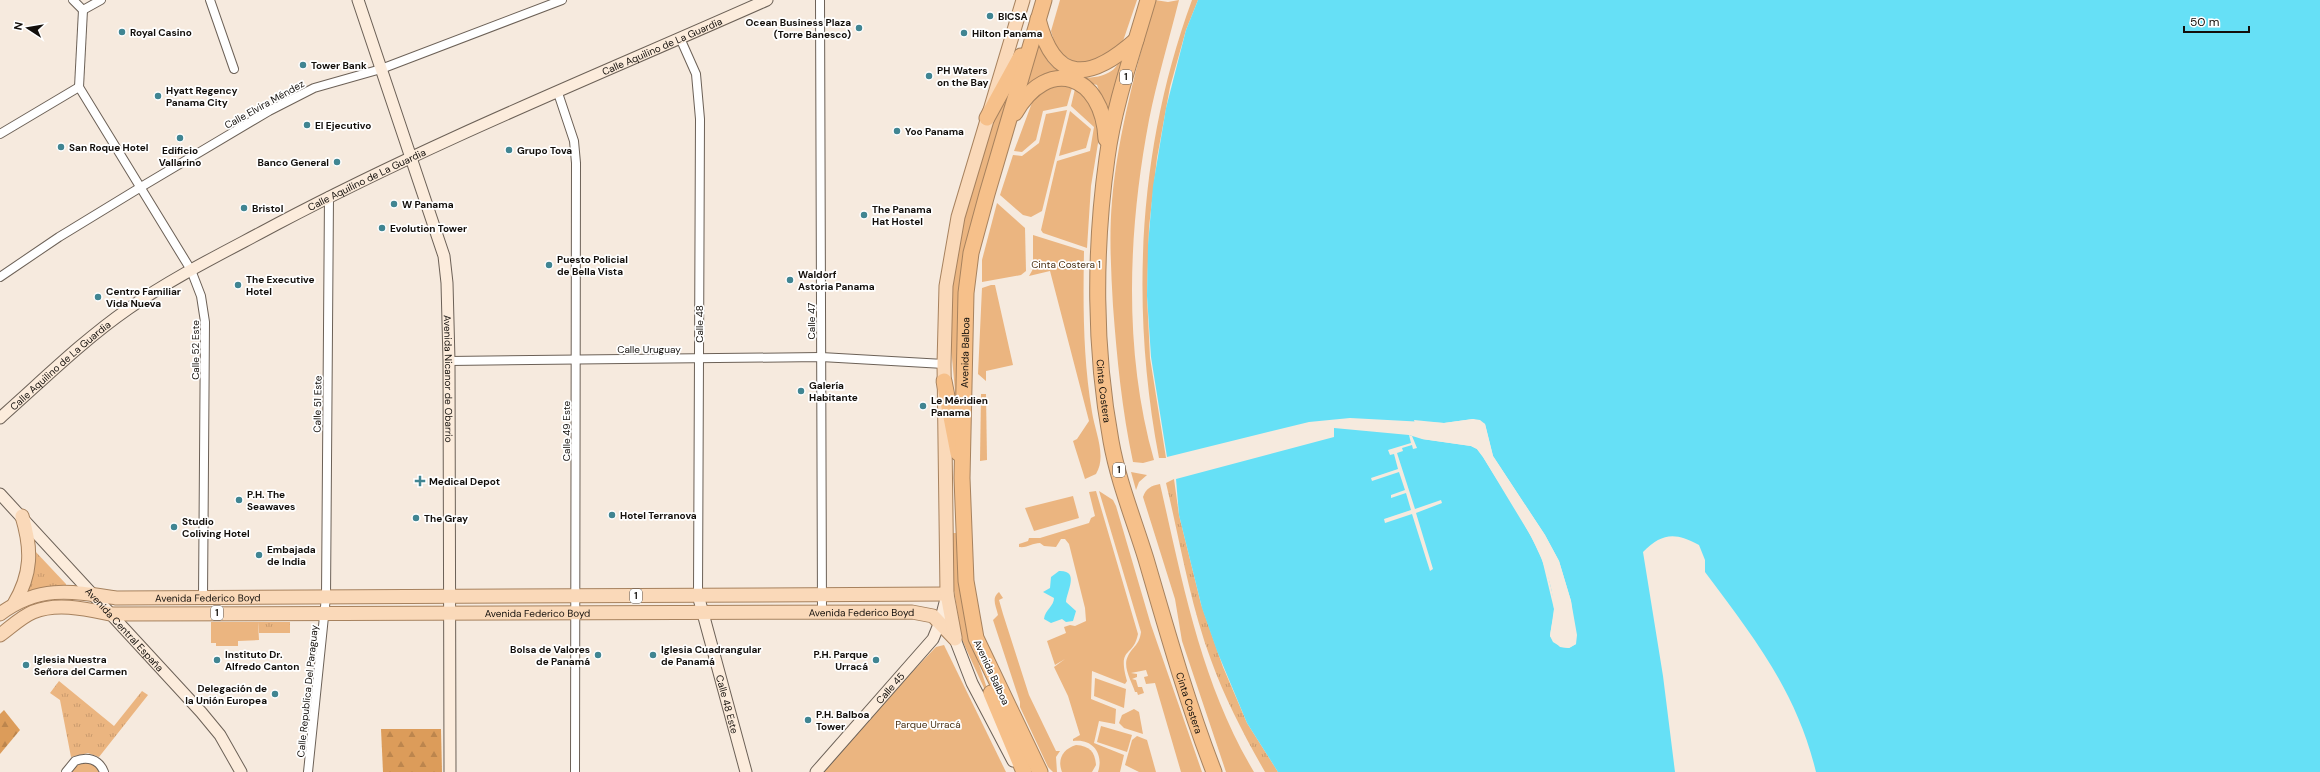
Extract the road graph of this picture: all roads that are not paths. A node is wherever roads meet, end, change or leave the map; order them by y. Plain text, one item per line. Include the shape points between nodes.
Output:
1 (74, 0) edge
2 (101, 0) edge
3 (210, 0) edge
4 (358, 0) edge
5 (562, 0) edge
6 (767, 0) edge
7 (820, 0) edge
8 (1023, 0) edge
9 (1044, 0) edge
10 (1148, 0) edge
11 (83, 10) junction
12 (1038, 19) junction
13 (1034, 34) junction
14 (680, 38) junction
15 (1136, 40) junction
16 (234, 69) dead end
17 (381, 69) junction
18 (79, 87) junction
19 (558, 93) junction
20 (987, 118) junction
21 (0, 134) edge
22 (1004, 141) junction
23 (1107, 156) junction
24 (410, 158) junction
25 (142, 187) junction
26 (329, 196) junction
27 (191, 270) junction
28 (0, 277) edge
29 (820, 357) junction
30 (699, 358) junction
31 (577, 360) junction
32 (449, 361) junction
33 (944, 364) junction
34 (944, 382) junction
35 (0, 418) edge
36 (962, 478) junction
37 (0, 494) edge
38 (22, 516) junction
39 (92, 594) junction
40 (823, 594) junction
41 (947, 594) junction
42 (698, 595) junction
43 (326, 597) junction
44 (450, 597) junction
45 (576, 597) junction
46 (203, 598) junction
47 (14, 604) junction
48 (450, 612) junction
49 (703, 612) junction
50 (822, 612) junction
51 (187, 613) junction
52 (325, 613) junction
53 (575, 613) junction
54 (0, 614) edge
55 (110, 614) junction
56 (945, 618) junction
57 (0, 635) edge
58 (955, 638) joint
59 (976, 638) junction
60 (66, 772) edge
61 (104, 772) edge
62 (241, 772) edge
63 (308, 772) edge
64 (450, 772) edge
65 (575, 772) edge
66 (746, 772) edge
67 (816, 772) edge
68 (1018, 772) edge
69 (1024, 772) edge
70 (1040, 772) edge
71 (1214, 772) edge

1 - 11 street
2 - 11 street
3 - 16 street
4 - 17 main road, Avenida Nicanor de Obarrio
5 - 17 street, Calle Elvira Méndez
6 - 14 main road, Calle Aquilino de La Guardia
7 - 29 street, Calle 47
8 - 20 main road, Avenida Balboa
9 - 12 highway, Avenida Balboa
10 - 15 highway, Cinta Costera / 1
11 - 18 street
12 - 13 highway, Avenida Balboa
12 - 15 highway via 1042,36 1052,54 1060,63 1077,69 1092,69 1104,65
13 - 20 highway
13 - 22 highway, Avenida Balboa
14 - 19 main road, Calle Aquilino de La Guardia
14 - 30 street, Calle 48 via 696,74 700,119
15 - 23 highway, Cinta Costera / 1 via 1116,111
17 - 24 main road, Avenida Nicanor de Obarrio
17 - 25 street, Calle Elvira Méndez via 314,88 269,111
18 - 21 street
18 - 25 street, Calle 52 Este
19 - 24 main road, Calle Aquilino de La Guardia
19 - 31 street, Calle 49 Este via 574,141 576,163
20 - 33 main road, Avenida Balboa via 951,250 946,286
22 - 23 highway via 1013,116 1030,92 1044,83 1064,79 1087,87 1099,102 1104,117
22 - 36 highway, Avenida Balboa via 978,227 966,293
23 - 71 highway, Cinta Costera / 1 via 1102,197 1098,283 1101,361 1111,442 1182,680
24 - 26 main road, Calle Aquilino de La Guardia
24 - 32 main road, Avenida Nicanor de Obarrio via 444,256
25 - 27 street, Calle 52 Este
25 - 28 street, Calle Elvira Méndez via 59,237
26 - 27 main road, Calle Aquilino de La Guardia
26 - 43 street, Calle 51 Este
27 - 35 main road, Calle Aquilino de La Guardia via 128,309 82,344
27 - 46 street, Calle 52 Este via 201,296 205,322
29 - 30 street, Calle Uruguay
29 - 33 street, Calle Uruguay
29 - 40 street, Calle 47
30 - 31 street, Calle Uruguay
30 - 42 street, Calle 48
31 - 32 street, Calle Uruguay
31 - 45 street, Calle 49 Este
32 - 44 main road, Avenida Nicanor de Obarrio
33 - 34 main road, Avenida Balboa
34 - 36 highway
34 - 41 main road, Avenida Balboa
36 - 59 highway, Avenida Balboa via 966,581
37 - 38 main road, Avenida Central España
38 - 39 main road, Avenida Central España
38 - 47 main road via 27,533 29,564 23,590
39 - 46 main road, Avenida Federico Boyd / 1 via 116,598
39 - 47 main road, 1 via 51,592
39 - 55 main road, Avenida Central España
40 - 41 main road, Avenida Federico Boyd / 1
40 - 42 main road, Avenida Federico Boyd / 1
40 - 50 street, Calle 47
41 - 56 main road, Avenida Balboa
42 - 45 main road, Avenida Federico Boyd / 1
42 - 49 main road, Calle 48
43 - 44 main road, Avenida Federico Boyd / 1
43 - 46 main road, Avenida Federico Boyd / 1
43 - 52 street, Calle 51 Este
44 - 45 main road, Avenida Federico Boyd / 1
44 - 48 main road, Avenida Nicanor de Obarrio
45 - 53 street, Calle 49 Este
46 - 51 main road via 198,607
47 - 54 main road, 1
48 - 52 main road, Avenida Federico Boyd / 1
48 - 53 main road, Avenida Federico Boyd / 1
48 - 64 main road, Avenida Nicanor de Obarrio
49 - 50 main road, Avenida Federico Boyd / 1
49 - 53 main road, Avenida Federico Boyd / 1
49 - 66 main road, Calle 48 Este
50 - 56 main road, Avenida Federico Boyd / 1 via 923,613
51 - 52 main road, Avenida Federico Boyd / 1
51 - 55 main road, Avenida Federico Boyd / 1
52 - 63 street, Calle Republica Del Paraguay
53 - 65 street, Calle 49 Este
55 - 57 main road, 1 via 79,608 44,609 24,617
55 - 62 main road, Avenida Central España via 220,735
56 - 58 main road, Avenida Federico Boyd / 1
56 - 67 main road, Calle 45 via 932,639
58 - 68 main road, Avenida Balboa / 1 via 972,683
59 - 69 highway via 988,686
59 - 70 highway, Avenida Balboa
60 - 61 street via 75,761 88,758 99,764

